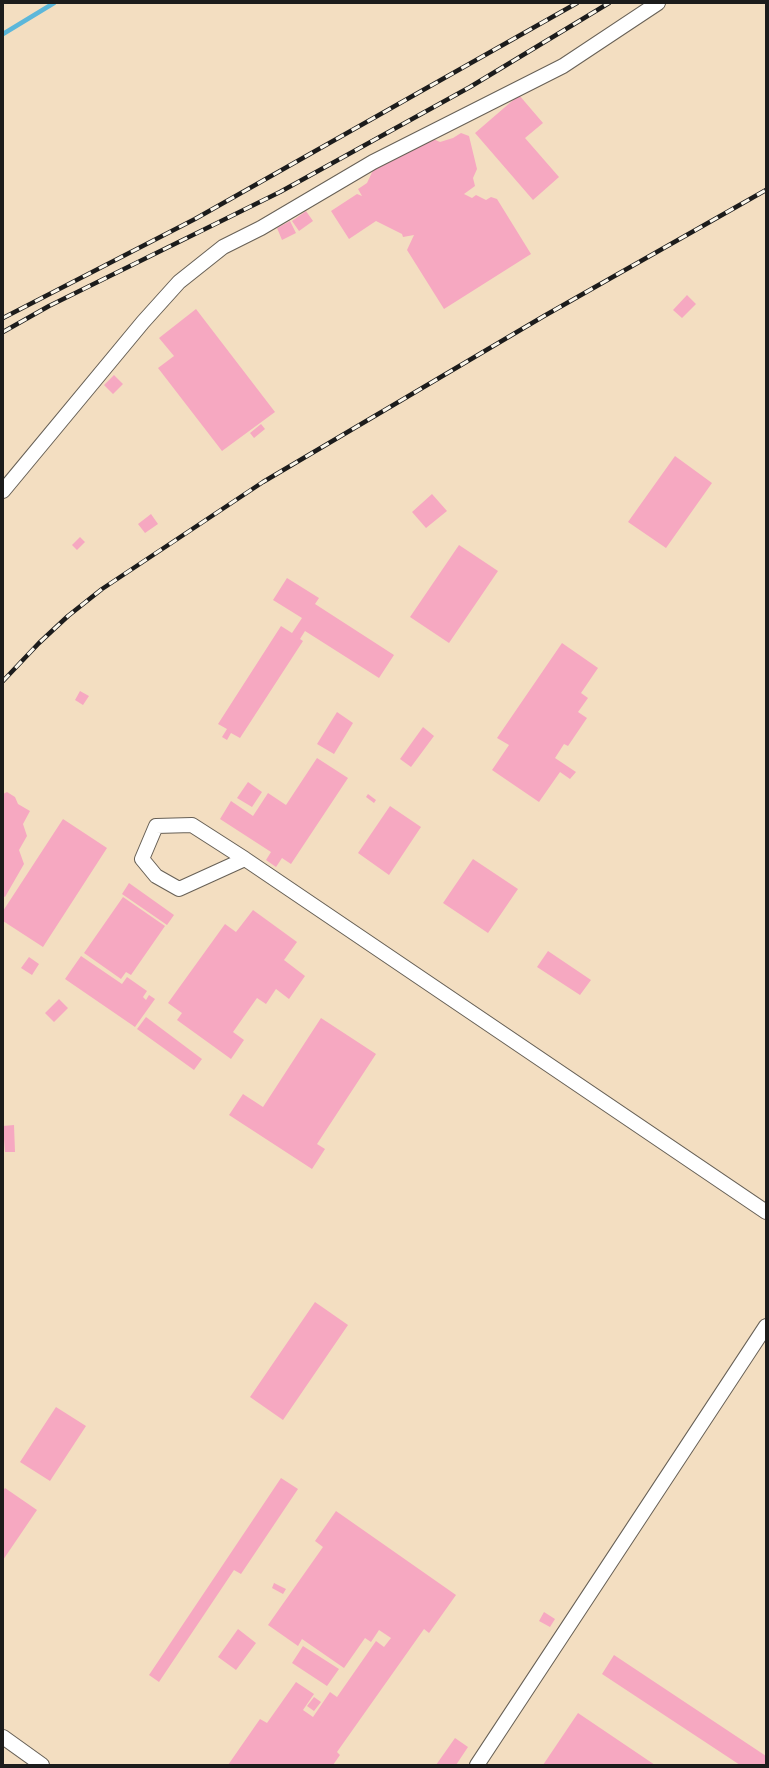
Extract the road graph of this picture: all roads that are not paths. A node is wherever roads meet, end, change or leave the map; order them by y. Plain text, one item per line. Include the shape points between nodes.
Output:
1 (658, 3) edge
2 (3, 491) edge
3 (245, 859) junction
4 (766, 1212) edge
5 (766, 1326) edge
6 (3, 1737) edge
7 (42, 1765) edge
8 (477, 1765) edge

1 - 2 street via 563,66 373,162 261,228 223,247 180,282 143,322
3 - 3 street via 179,889 156,876 142,858 156,826 192,825
3 - 4 street
5 - 8 street
6 - 7 street

